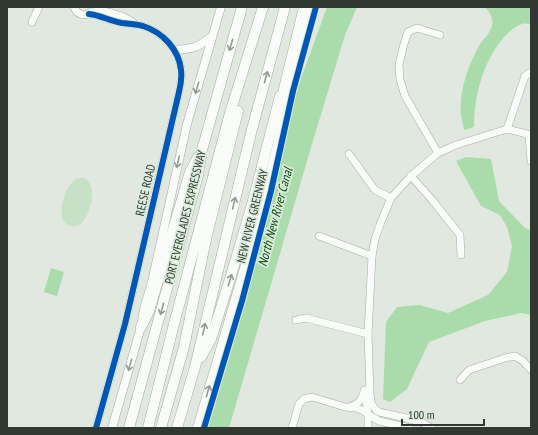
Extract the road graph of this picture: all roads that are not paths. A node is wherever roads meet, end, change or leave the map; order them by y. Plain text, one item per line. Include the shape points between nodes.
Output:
1 (39, 7) edge
2 (72, 7) edge
3 (95, 7) edge
4 (221, 7) edge
5 (242, 7) edge
6 (284, 7) edge
7 (303, 7) edge
8 (310, 7) edge
9 (263, 9) edge
10 (89, 14) junction
11 (32, 22) dead end
12 (139, 25) junction
13 (440, 35) dead end
14 (211, 38) junction
15 (174, 50) junction
16 (531, 72) edge
17 (280, 96) junction
18 (507, 129) junction
19 (530, 135) edge
20 (202, 150) junction
21 (438, 153) junction
22 (350, 154) dead end
23 (531, 161) edge
24 (411, 176) junction
25 (266, 184) junction
26 (391, 198) junction
27 (319, 236) dead end
28 (461, 255) dead end
29 (372, 256) junction
30 (296, 320) dead end
31 (141, 327) junction
32 (173, 328) junction
33 (368, 334) junction
34 (368, 358) junction
35 (195, 367) junction
36 (531, 370) edge
37 (460, 380) dead end
38 (365, 387) junction
39 (347, 408) junction
40 (368, 414) junction
41 (384, 423) junction
42 (96, 428) edge
43 (112, 428) edge
44 (129, 428) edge
45 (143, 428) edge
46 (148, 428) edge
47 (161, 428) edge
48 (176, 428) edge
49 (197, 428) edge
50 (292, 428) edge
51 (368, 428) edge
52 (373, 428) edge
53 (410, 428) edge
54 (432, 428) edge

1 - 11 street
2 - 10 street, REESE ROAD via 80,14
3 - 10 street
3 - 12 street, REESE ROAD
4 - 14 main road
5 -> 20 highway, PORT EVERGLADES EXPRESSWAY
35 -> 6 highway via 249,140
7 - 17 main road
8 - 25 main road
9 - 32 highway via 230,113
9 - 47 highway via 206,239 184,347
10 - 12 street, REESE ROAD
12 - 15 street, REESE ROAD via 156,32
13 - 21 street via 416,28 408,32 399,65 405,96
14 - 15 main road via 193,48
14 -> 31 main road via 187,124
15 - 42 street, REESE ROAD via 181,70 180,92 125,324
16 - 18 street via 525,76
17 - 25 main road
35 -> 17 highway via 214,331 251,208
18 - 19 street
18 - 21 street
19 - 23 street
20 - 31 highway via 190,172 149,311
20 -> 44 highway, PORT EVERGLADES EXPRESSWAY via 198,175
21 - 24 street
22 - 26 street via 376,190
24 - 26 street
24 - 28 street via 460,235
49 -> 25 main road
26 - 29 street via 375,239
27 - 29 street
29 - 33 street
30 - 33 street via 306,318
31 -> 43 main road
32 - 45 highway
32 - 46 highway
33 - 34 street
34 - 38 street
34 - 54 street via 371,402 376,410 421,422
35 - 48 highway
36 - 37 street via 515,356 469,370
38 - 39 street via 363,396 357,404
38 - 40 street
39 - 40 street via 356,408
39 - 50 street via 312,397 304,399 299,404
40 - 41 street
40 - 51 street
41 - 52 street
41 - 53 street

